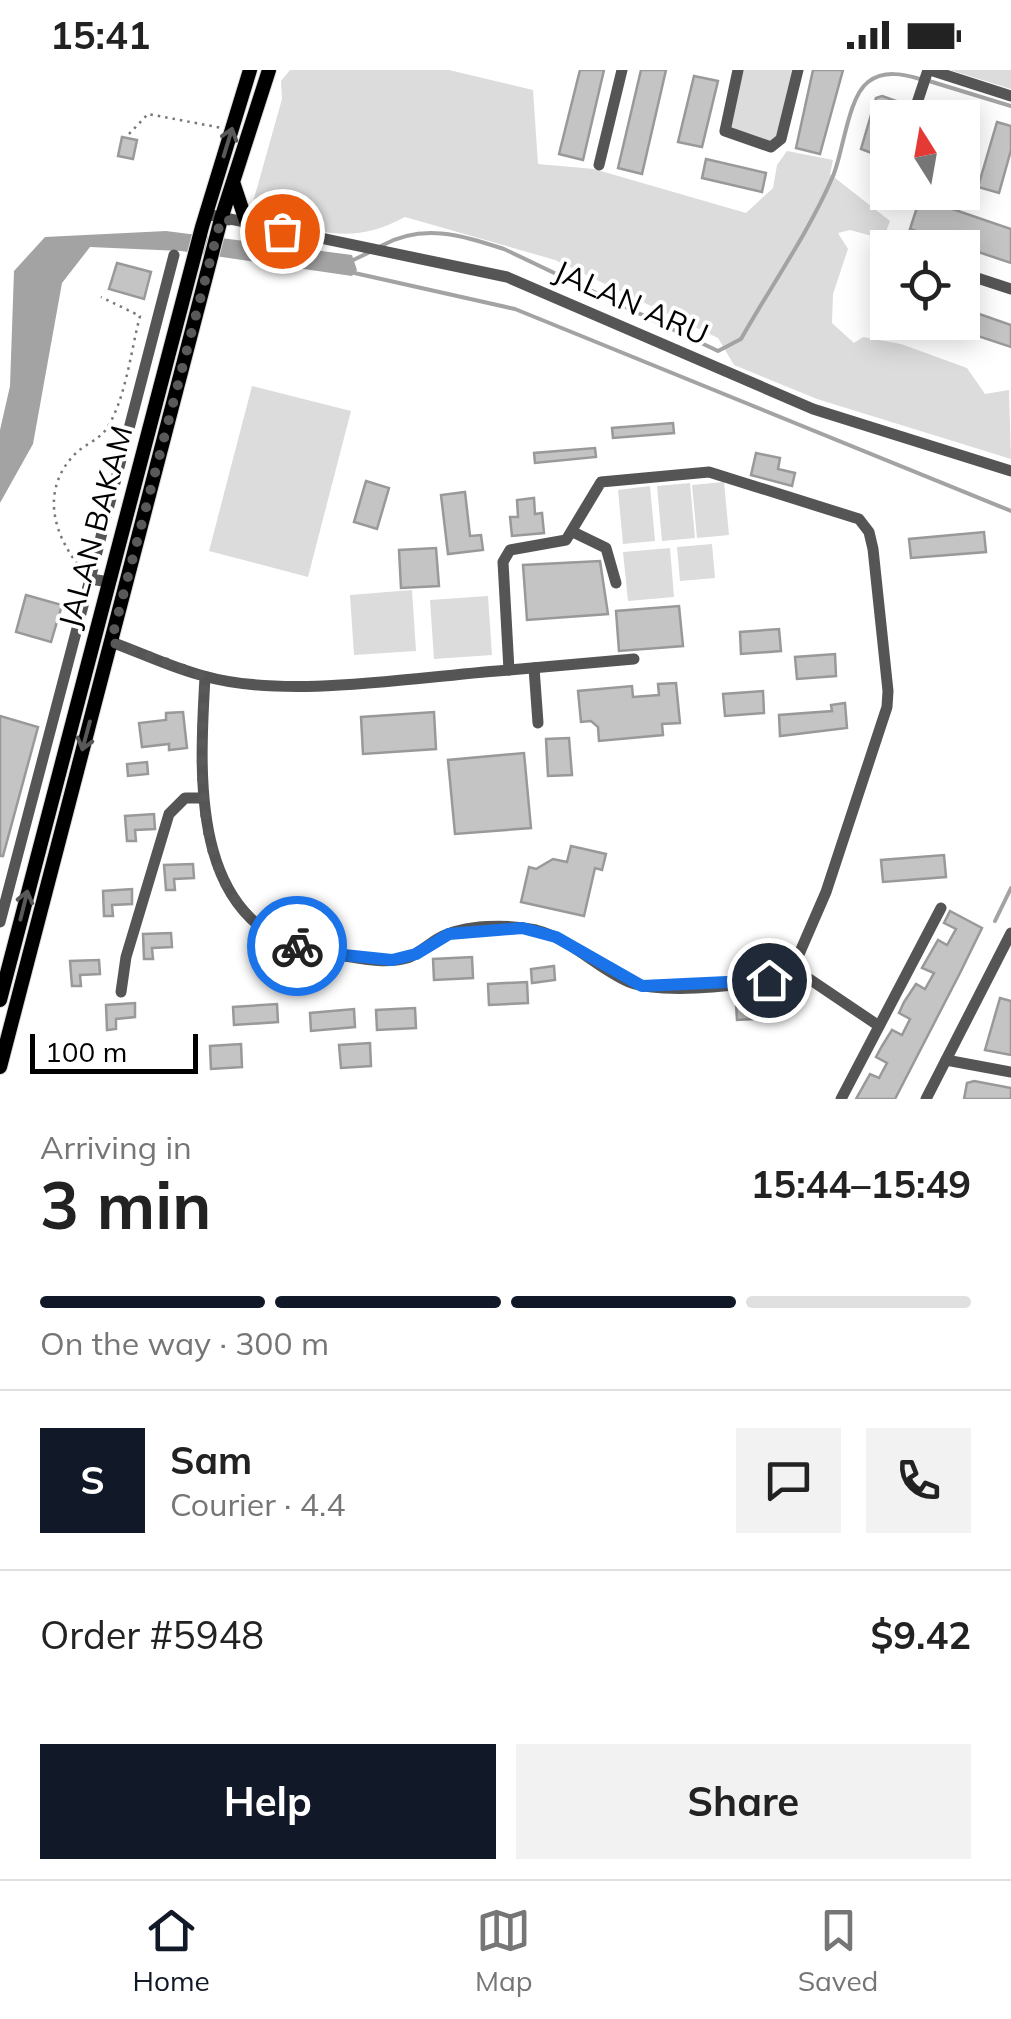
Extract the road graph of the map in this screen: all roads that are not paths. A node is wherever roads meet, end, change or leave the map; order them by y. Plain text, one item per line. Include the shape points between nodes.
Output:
1 (250, 70) edge
2 (268, 70) edge
3 (622, 70) edge
4 (738, 70) edge
5 (798, 70) edge
6 (927, 75) edge
7 (1011, 96) edge
8 (918, 100) edge
9 (599, 165) dead end
10 (234, 184) junction
11 (204, 221) junction
12 (220, 222) junction
13 (248, 224) junction
14 (174, 255) dead end
15 (204, 258) junction
16 (980, 279) edge
17 (1011, 289) edge
18 (1011, 471) edge
19 (574, 532) junction
20 (90, 579) junction
21 (110, 582) junction
22 (616, 583) dead end
23 (104, 604) junction
24 (111, 642) junction
25 (70, 657) junction
26 (634, 659) dead end
27 (88, 661) junction
28 (534, 668) junction
29 (509, 670) junction
30 (205, 677) junction
31 (538, 723) dead end
32 (201, 798) junction
33 (941, 908) dead end
34 (0, 922) edge
35 (1011, 933) edge
36 (792, 968) junction
37 (121, 992) dead end
38 (0, 1000) edge
39 (879, 1026) junction
40 (946, 1060) junction
41 (0, 1068) edge
42 (1011, 1072) edge
43 (841, 1099) edge
44 (926, 1099) edge

11 -> 1 main road, JALAN BAKAM
2 - 10 main road, JALAN BAKAM
3 - 9 street
4 - 5 street via 725,131 771,147 782,138
6 - 7 street
6 - 8 street
10 - 12 main road, JALAN BAKAM
10 - 13 main road
11 - 12 street, JALAN ARU
11 - 15 main road, JALAN BAKAM
12 - 13 street, JALAN ARU
12 - 15 main road, JALAN BAKAM
13 - 18 street, JALAN ARU via 507,277 813,408
14 - 20 street
15 - 21 main road, JALAN BAKAM
15 - 24 main road, JALAN BAKAM
16 - 17 street
19 - 22 street via 606,548
19 - 29 street via 562,542 515,548 503,562
19 - 36 street via 601,482 691,472 727,475 847,512 869,532 887,707 826,892
20 - 21 street
20 - 25 street
21 - 23 main road, JALAN BAKAM
23 - 24 main road
23 - 27 main road, JALAN BAKAM
24 - 30 street
24 -> 41 main road, JALAN BAKAM
25 - 27 street
25 - 34 street
26 - 28 street
38 -> 27 main road, JALAN BAKAM
28 - 29 street
28 - 31 street
29 - 30 street via 310,684
30 - 32 street
32 - 36 street via 222,876 240,905 273,934 315,952 392,960 449,934 522,928 556,937 642,986 752,982
32 - 37 street via 185,798 168,814
33 - 39 street
35 - 40 street
36 - 39 street
39 - 43 street
40 - 42 street
40 - 44 street

